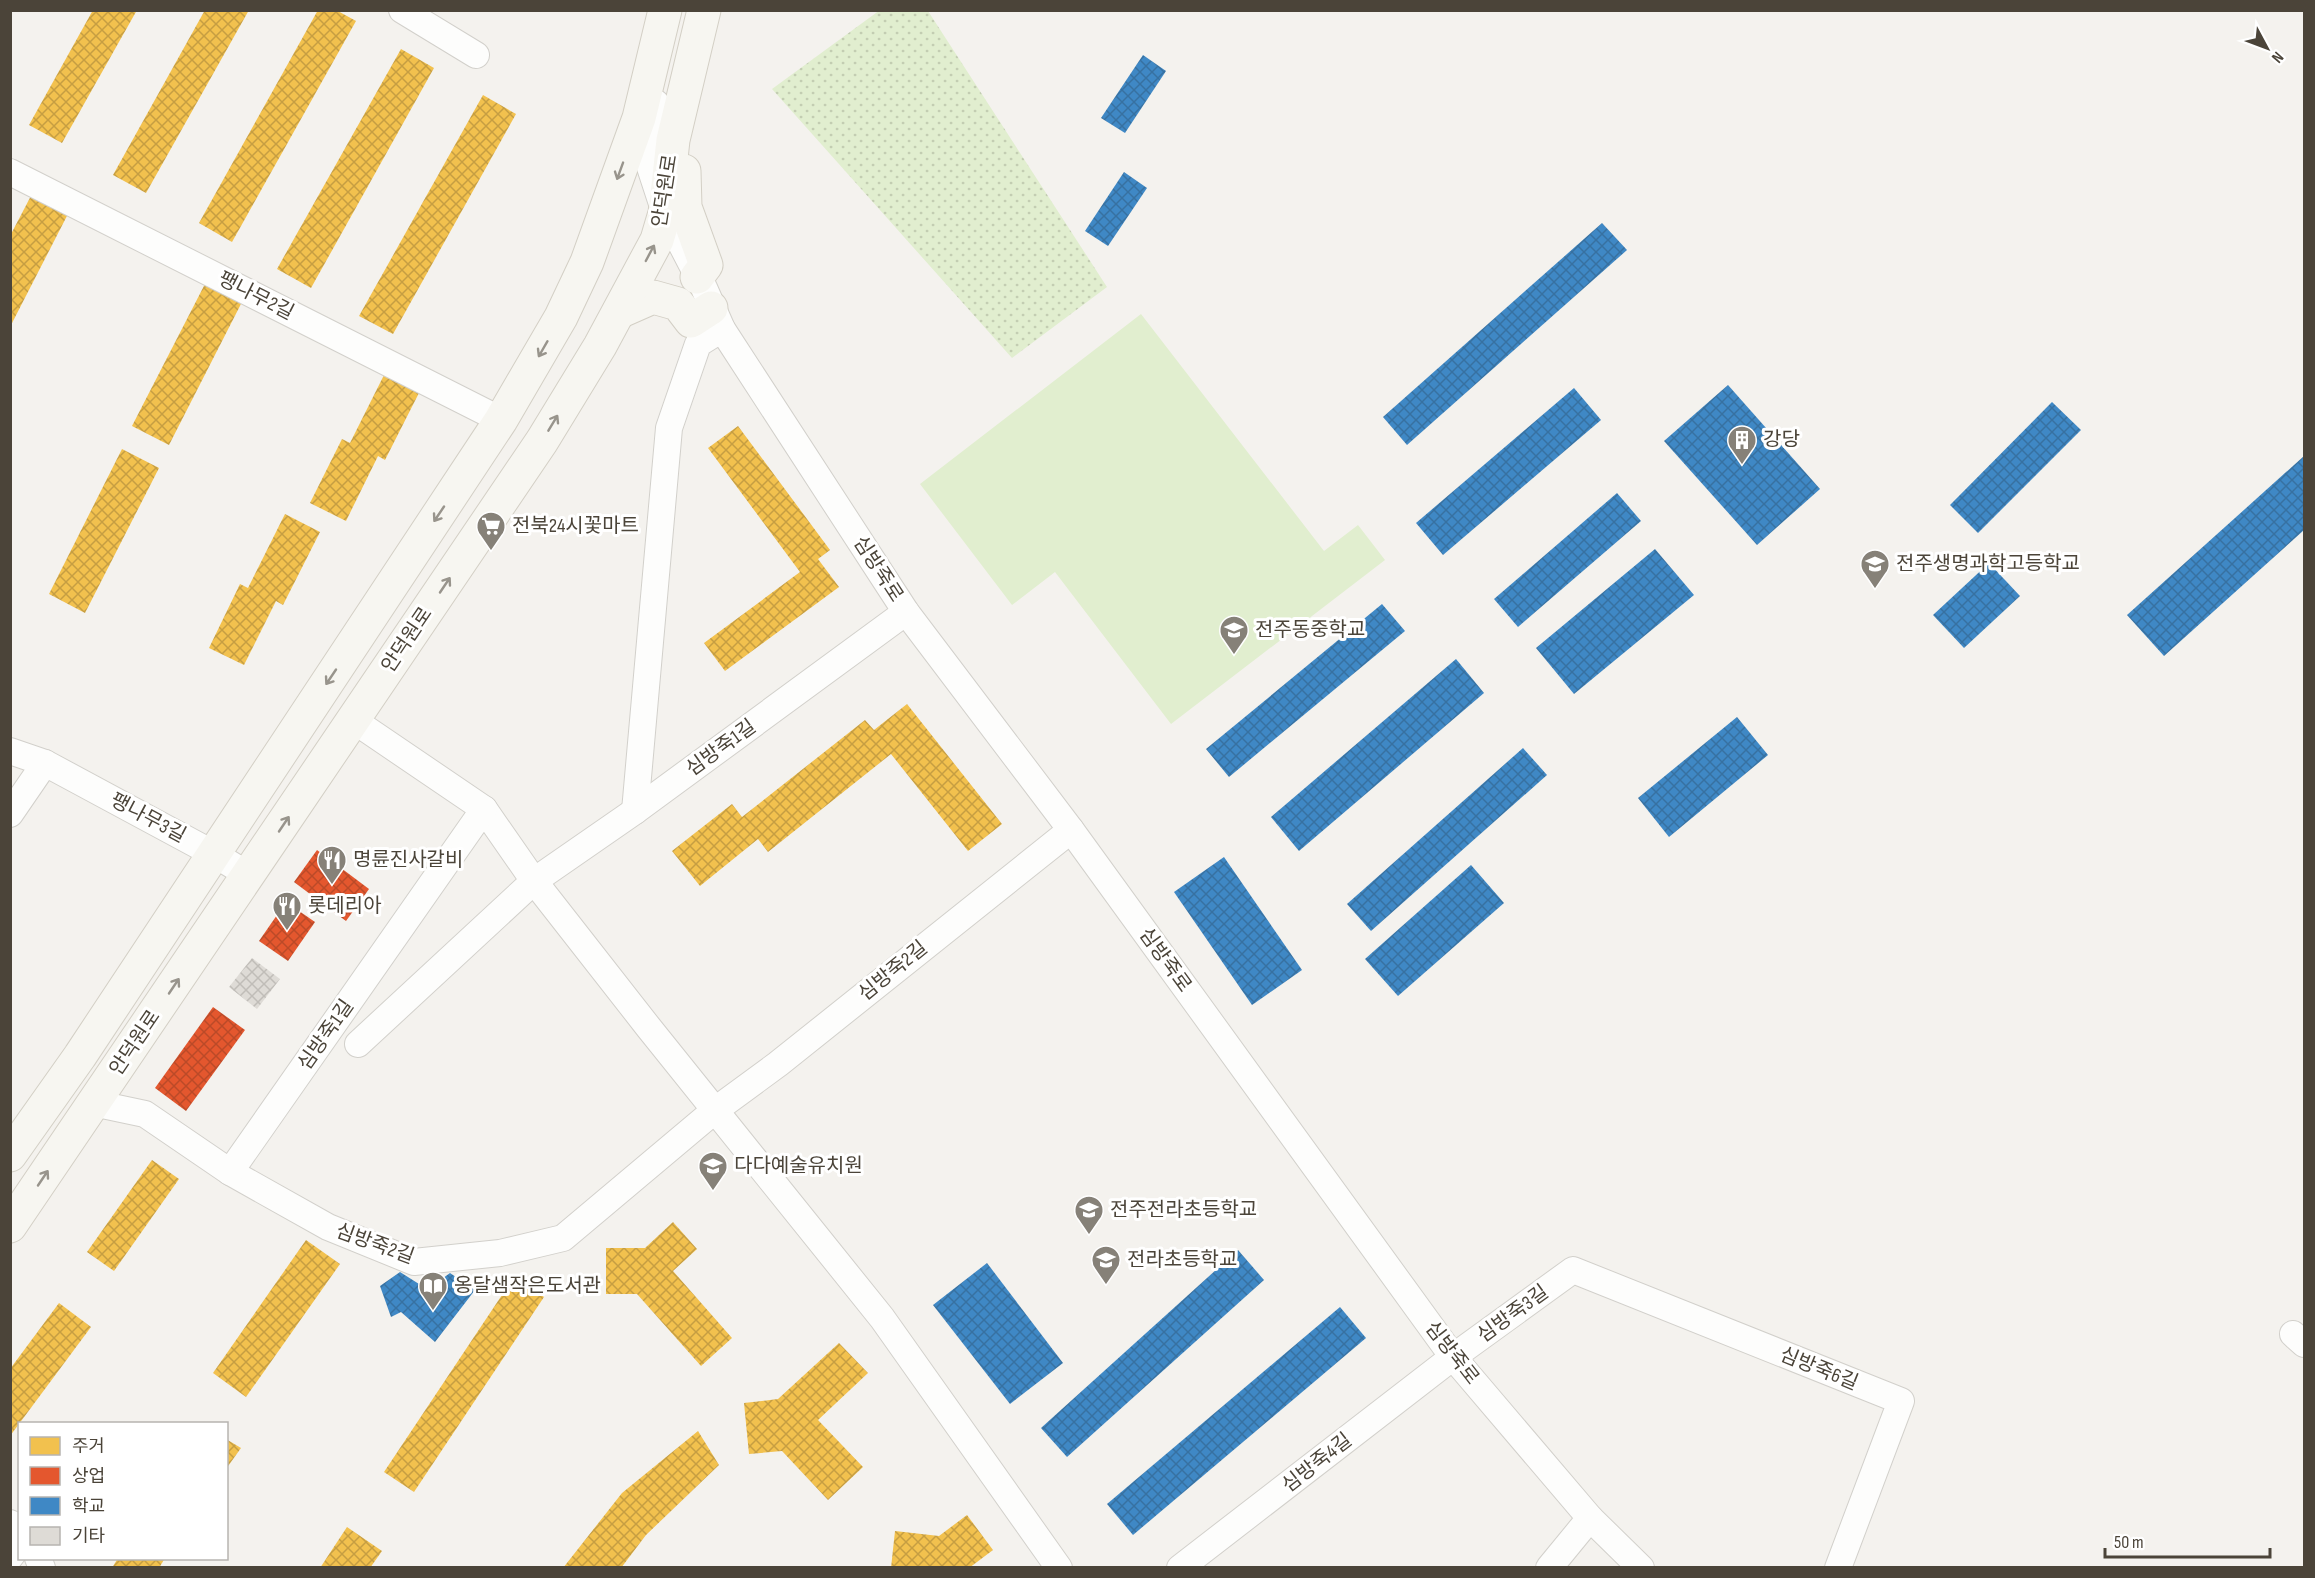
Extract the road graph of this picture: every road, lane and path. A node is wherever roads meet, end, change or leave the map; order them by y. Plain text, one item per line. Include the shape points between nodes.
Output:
1 (402, 10) edge
2 (704, 10) edge
3 (662, 12) edge
4 (476, 55) dead end
5 (652, 67) junction
6 (673, 140) junction
7 (10, 172) edge
8 (665, 213) junction
9 (697, 277) junction
10 (619, 312) junction
11 (716, 318) junction
12 (501, 420) junction
13 (906, 612) junction
14 (353, 720) junction
15 (10, 751) edge
16 (45, 763) junction
17 (484, 809) junction
18 (635, 812) junction
19 (10, 814) edge
20 (1071, 830) junction
21 (214, 854) junction
22 (250, 876) junction
23 (534, 881) junction
24 (358, 1044) dead end
25 (93, 1103) junction
26 (714, 1111) junction
27 (10, 1155) edge
28 (230, 1172) junction
29 (10, 1226) edge
30 (1573, 1270) joint
31 (1454, 1358) junction
32 (1590, 1518) junction
33 (1059, 1568) edge
34 (1180, 1568) edge
35 (1549, 1568) edge
36 (1641, 1568) edge
37 (1838, 1568) edge

1 - 4 street
2 - 6 street, 안덕원로
3 - 5 street, 안덕원로
5 - 8 street, 심방죽로 via 658,93 646,155
5 -> 12 street, 안덕원로 via 639,118 587,262 561,318
6 - 8 street, 안덕원로
6 - 9 street via 684,145 685,207 706,266
7 - 12 street, 팽나무2길
8 - 9 street, 심방죽로
10 -> 8 street, 안덕원로 via 657,240
9 - 11 street, 심방죽로
10 - 11 street via 654,297 678,304 691,321
14 -> 10 street, 안덕원로 via 542,441
11 - 13 street, 심방죽로
11 - 18 street via 698,344 669,428
12 -> 21 street, 안덕원로
13 - 18 street, 심방죽1길
13 - 20 street, 심방죽로
14 - 17 street
22 -> 14 street, 안덕원로
15 - 16 street, 팽나무3길
16 - 19 street
16 - 21 street, 팽나무3길
17 - 23 street
17 - 28 street, 심방죽1길
18 - 23 street, 심방죽1길
20 - 26 street, 심방죽2길
20 - 31 street, 심방죽로
21 - 22 street, 팽나무3길
21 - 27 street, 안덕원로
25 -> 22 street, 안덕원로
23 - 24 street, 심방죽1길
23 - 26 street
25 - 28 street, 심방죽2길 via 145,1114
29 -> 25 street, 안덕원로
26 - 28 street, 심방죽2길 via 563,1238 500,1253 414,1262 328,1227
26 - 33 street via 882,1318
30 - 31 street, 심방죽3길
30 - 37 street, 심방죽6길 via 1901,1401
31 - 32 street, 심방죽로
31 - 34 street, 심방죽4길
32 - 35 street
32 - 36 street, 심방죽로

